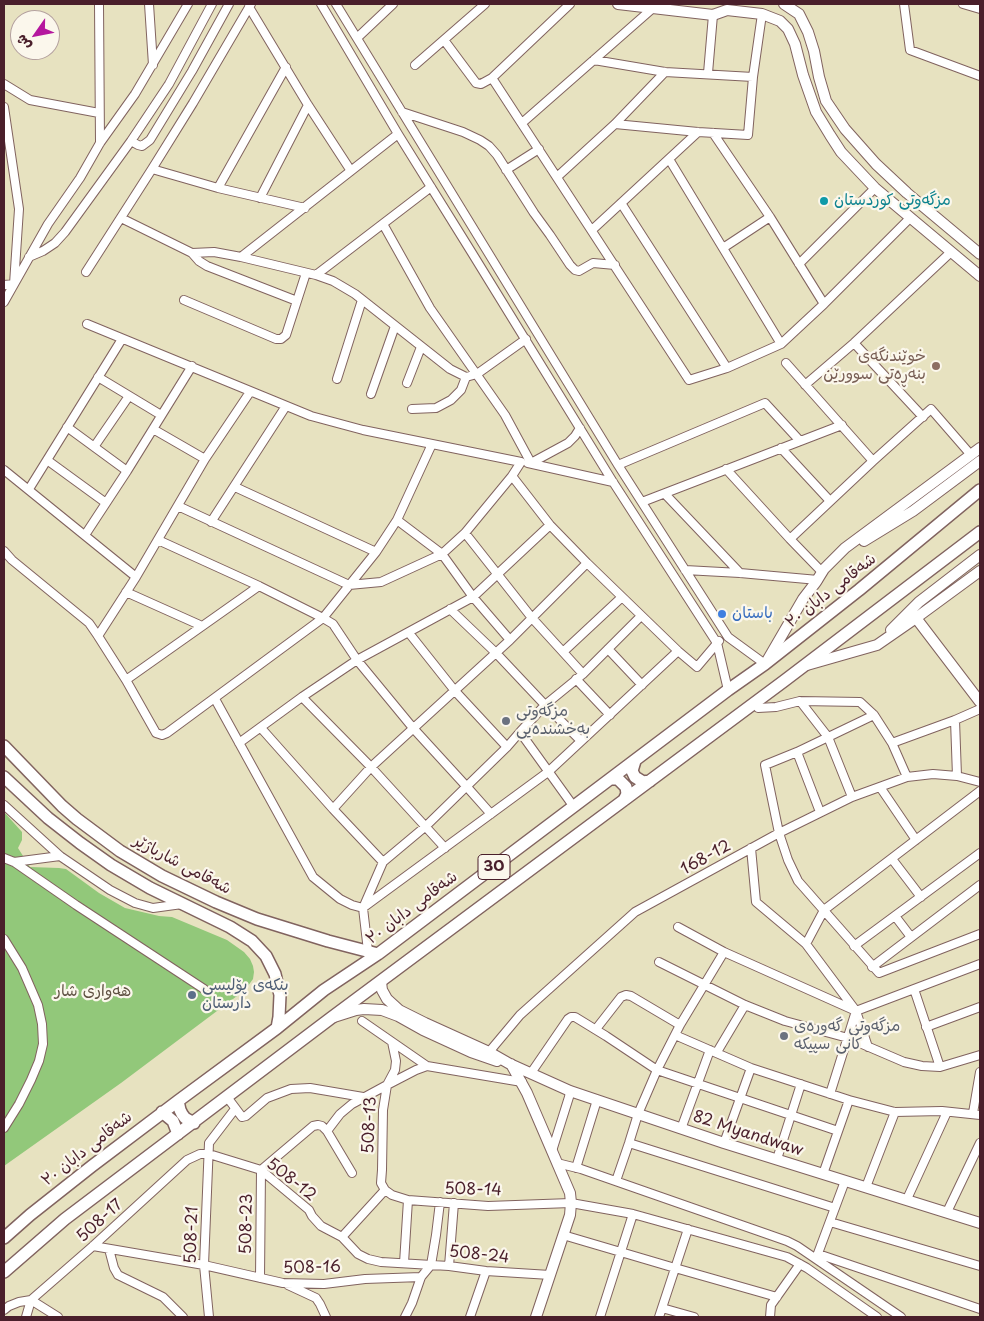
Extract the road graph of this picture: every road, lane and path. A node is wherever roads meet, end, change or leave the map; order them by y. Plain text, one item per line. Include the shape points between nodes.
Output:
1 (98, 4) edge
2 (149, 4) edge
3 (188, 4) edge
4 (212, 4) edge
5 (230, 4) edge
6 (322, 4) edge
7 (336, 4) edge
8 (393, 4) edge
9 (483, 4) edge
10 (570, 4) edge
11 (618, 4) edge
12 (784, 4) edge
13 (904, 4) edge
14 (967, 4) edge
15 (250, 5) edge
16 (727, 7) edge
17 (653, 8) junction
18 (980, 10) edge
19 (341, 12) junction
20 (762, 14) junction
21 (713, 15) junction
22 (331, 20) junction
23 (357, 38) junction
24 (444, 40) junction
25 (594, 60) junction
26 (153, 65) junction
27 (414, 66) dead end
28 (286, 67) junction
29 (665, 72) junction
30 (708, 73) junction
31 (753, 76) junction
32 (980, 76) edge
33 (492, 78) junction
34 (4, 84) edge
35 (823, 90) junction
36 (810, 96) junction
37 (308, 105) junction
38 (4, 107) edge
39 (402, 112) junction
40 (99, 113) junction
41 (522, 123) junction
42 (615, 124) junction
43 (698, 132) junction
44 (713, 133) junction
45 (398, 134) junction
46 (131, 142) junction
47 (100, 143) junction
48 (539, 149) junction
49 (669, 159) junction
50 (152, 169) junction
51 (506, 170) junction
52 (351, 171) junction
53 (557, 177) junction
54 (431, 187) junction
55 (218, 188) junction
56 (875, 188) junction
57 (260, 198) junction
58 (621, 203) junction
59 (304, 208) junction
60 (770, 217) junction
61 (121, 218) junction
62 (910, 218) junction
63 (383, 224) junction
64 (592, 230) junction
65 (484, 245) junction
66 (723, 248) junction
67 (208, 252) junction
68 (951, 252) junction
69 (192, 253) junction
70 (472, 253) junction
71 (980, 254) edge
72 (29, 257) junction
73 (241, 257) junction
74 (204, 264) junction
75 (799, 264) junction
76 (615, 265) junction
77 (86, 272) dead end
78 (306, 273) junction
79 (316, 275) junction
80 (980, 276) edge
81 (4, 284) edge
82 (14, 284) junction
83 (184, 300) dead end
84 (362, 300) junction
85 (297, 301) junction
86 (4, 302) edge
87 (824, 304) junction
88 (87, 324) dead end
89 (396, 326) junction
90 (122, 339) junction
91 (526, 339) junction
92 (854, 342) junction
93 (781, 344) junction
94 (421, 347) junction
95 (786, 363) dead end
96 (192, 366) junction
97 (728, 368) junction
98 (477, 374) junction
99 (466, 376) junction
100 (98, 377) junction
101 (337, 379) dead end
102 (406, 382) dead end
103 (805, 385) junction
104 (250, 392) junction
105 (371, 394) dead end
106 (129, 396) junction
107 (286, 406) junction
108 (412, 409) dead end
109 (161, 416) junction
110 (923, 417) junction
111 (842, 426) junction
112 (67, 428) junction
113 (580, 428) junction
114 (153, 429) junction
115 (800, 441) junction
116 (432, 444) junction
117 (94, 447) junction
118 (781, 448) junction
119 (980, 448) edge
120 (976, 458) edge
121 (205, 459) junction
122 (47, 460) junction
123 (872, 461) junction
124 (521, 462) junction
125 (532, 464) junction
126 (618, 465) junction
127 (726, 469) junction
128 (4, 470) edge
129 (127, 471) junction
130 (512, 476) junction
131 (613, 482) junction
132 (235, 487) junction
133 (28, 489) junction
134 (980, 490) edge
135 (665, 494) junction
136 (830, 501) junction
137 (642, 502) junction
138 (106, 503) junction
139 (178, 506) junction
140 (397, 520) junction
141 (211, 522) junction
142 (550, 525) junction
143 (980, 532) edge
144 (465, 533) junction
145 (85, 535) junction
146 (790, 539) junction
147 (158, 540) junction
148 (4, 551) edge
149 (376, 552) junction
150 (442, 554) junction
151 (980, 556) edge
152 (587, 563) junction
153 (685, 570) junction
154 (980, 571) edge
155 (740, 573) junction
156 (497, 575) junction
157 (820, 576) junction
158 (136, 577) junction
159 (350, 585) junction
160 (259, 586) junction
161 (126, 592) junction
162 (473, 597) junction
163 (622, 597) junction
164 (450, 608) junction
165 (641, 616) junction
166 (324, 618) junction
167 (532, 618) junction
168 (916, 618) junction
169 (202, 626) junction
170 (409, 633) junction
171 (98, 636) junction
172 (728, 636) junction
173 (510, 640) junction
174 (717, 642) junction
175 (877, 645) junction
176 (608, 649) junction
177 (678, 651) junction
178 (563, 652) junction
179 (496, 653) junction
180 (357, 660) junction
181 (765, 664) junction
182 (803, 666) junction
183 (583, 674) junction
184 (576, 679) junction
185 (126, 680) junction
186 (642, 685) junction
187 (728, 690) junction
188 (455, 691) junction
189 (215, 698) junction
190 (302, 698) junction
191 (800, 701) junction
192 (755, 702) junction
193 (980, 702) edge
194 (545, 705) junction
195 (980, 709) edge
196 (610, 715) junction
197 (874, 715) junction
198 (955, 720) junction
199 (261, 728) junction
200 (413, 728) junction
201 (520, 732) junction
202 (828, 737) junction
203 (582, 741) junction
204 (239, 743) junction
205 (892, 743) junction
206 (4, 746) edge
207 (507, 747) junction
208 (797, 752) junction
209 (635, 761) junction
210 (371, 767) junction
211 (548, 772) junction
212 (4, 776) edge
213 (957, 776) junction
214 (907, 777) junction
215 (611, 779) junction
216 (650, 781) junction
217 (980, 782) edge
218 (467, 787) junction
219 (880, 787) junction
220 (980, 791) edge
221 (852, 797) junction
222 (624, 800) junction
223 (4, 804) edge
224 (574, 807) junction
225 (333, 809) junction
226 (820, 812) junction
227 (491, 814) junction
228 (426, 826) junction
229 (779, 833) junction
230 (916, 840) junction
231 (445, 848) junction
232 (751, 848) junction
233 (980, 854) edge
234 (60, 856) junction
235 (4, 858) edge
236 (892, 859) junction
237 (14, 862) junction
238 (383, 862) junction
239 (980, 886) edge
240 (921, 897) junction
241 (182, 904) junction
242 (363, 908) junction
243 (824, 910) junction
244 (895, 916) junction
245 (678, 927) dead end
246 (980, 934) edge
247 (912, 937) junction
248 (4, 939) edge
249 (806, 944) junction
250 (854, 946) junction
251 (724, 952) junction
252 (373, 953) junction
253 (658, 962) dead end
254 (980, 964) edge
255 (872, 966) junction
256 (381, 982) junction
257 (704, 986) junction
258 (204, 989) dead end
259 (914, 989) junction
260 (745, 1006) junction
261 (980, 1007) edge
262 (856, 1011) junction
263 (331, 1018) junction
264 (362, 1021) dead end
265 (680, 1025) junction
266 (926, 1027) junction
267 (277, 1028) junction
268 (596, 1029) junction
269 (675, 1035) junction
270 (848, 1038) junction
271 (392, 1042) junction
272 (868, 1047) junction
273 (714, 1051) junction
274 (489, 1052) junction
275 (980, 1055) edge
276 (510, 1064) junction
277 (427, 1066) junction
278 (940, 1067) junction
279 (750, 1068) junction
280 (657, 1070) junction
281 (980, 1072) edge
282 (530, 1073) junction
283 (522, 1082) junction
284 (698, 1084) junction
285 (801, 1084) junction
286 (386, 1085) junction
287 (570, 1090) junction
288 (830, 1094) junction
289 (227, 1097) junction
290 (362, 1097) junction
291 (740, 1098) junction
292 (597, 1100) junction
293 (848, 1100) junction
294 (178, 1101) junction
295 (236, 1109) junction
296 (162, 1112) junction
297 (894, 1112) junction
298 (947, 1112) junction
299 (638, 1114) junction
300 (976, 1114) edge
301 (791, 1115) junction
302 (194, 1123) junction
303 (4, 1128) edge
304 (681, 1129) junction
305 (838, 1130) junction
306 (327, 1131) junction
307 (178, 1134) junction
308 (629, 1143) junction
309 (724, 1143) junction
310 (980, 1143) edge
311 (552, 1151) junction
312 (208, 1154) junction
313 (777, 1159) junction
314 (557, 1163) junction
315 (576, 1168) junction
316 (261, 1170) junction
317 (352, 1173) dead end
318 (823, 1174) junction
319 (845, 1181) junction
320 (616, 1182) junction
321 (383, 1187) junction
322 (866, 1187) junction
323 (907, 1199) junction
324 (408, 1200) junction
325 (440, 1202) junction
326 (454, 1203) junction
327 (572, 1203) junction
328 (835, 1208) junction
329 (947, 1212) junction
330 (633, 1214) junction
331 (830, 1222) junction
332 (980, 1223) edge
333 (688, 1229) junction
334 (564, 1235) junction
335 (4, 1238) edge
336 (342, 1238) junction
337 (786, 1241) junction
338 (93, 1246) junction
339 (109, 1249) junction
340 (621, 1251) junction
341 (782, 1255) junction
342 (817, 1256) junction
343 (404, 1263) junction
344 (800, 1264) junction
345 (204, 1265) junction
346 (431, 1265) junction
347 (449, 1266) junction
348 (980, 1266) edge
349 (675, 1268) junction
350 (486, 1271) junction
351 (4, 1272) edge
352 (550, 1275) junction
353 (421, 1277) junction
354 (260, 1278) junction
355 (283, 1284) junction
356 (777, 1297) junction
357 (31, 1300) junction
358 (662, 1308) junction
359 (980, 1309) edge
360 (4, 1310) edge
361 (26, 1317) edge
362 (58, 1317) edge
363 (183, 1317) edge
364 (209, 1317) edge
365 (326, 1317) edge
366 (405, 1317) edge
367 (470, 1317) edge
368 (536, 1317) edge
369 (600, 1317) edge
370 (659, 1317) edge
371 (694, 1317) edge
372 (770, 1317) edge
373 (877, 1317) edge
374 (902, 1317) edge

1 - 40 street
2 - 26 street
3 - 26 street
4 - 46 street via 169,84
5 - 46 street via 150,140 142,146
6 - 22 street
7 - 19 street
8 - 23 street
9 - 24 street
10 - 33 street
11 - 17 street
12 - 35 street via 798,14 808,32
13 - 32 street via 910,50
14 - 18 street
15 - 28 street
15 - 50 street
16 - 20 street
16 - 21 street
17 - 21 street
17 - 25 street
19 - 22 street
19 - 23 street
20 - 31 street
20 - 36 street via 780,21 788,29
21 - 30 street
22 - 45 street
23 - 39 street
24 - 27 street
24 - 33 street via 476,83
25 - 29 street
25 - 41 street
26 - 47 street
28 - 37 street
28 - 55 street
29 - 30 street
29 - 42 street
30 - 31 street
31 - 44 street via 748,135
33 - 41 street
34 - 40 street via 30,100
35 - 36 street
35 - 71 street via 826,101 845,129 876,164
36 - 56 street via 841,152
37 - 52 street
37 - 57 street
38 - 82 street via 19,209
39 - 51 street via 480,140 493,151
39 - 65 street
40 - 47 street
41 - 48 street
42 - 43 street
42 - 53 street
43 - 44 street
43 - 49 street
44 - 60 street
45 - 52 street
45 - 54 street
46 - 72 street via 65,232 55,243
47 - 72 street
48 - 51 street
48 - 53 street
49 - 58 street
49 - 66 street
50 - 55 street
50 - 61 street
51 - 76 street via 575,270 593,263
52 - 59 street
53 - 64 street
54 - 63 street
54 - 70 street
55 - 57 street
56 - 62 street
56 - 75 street
57 - 59 street
58 - 64 street
58 - 97 street
59 - 73 street
60 - 66 street
60 - 75 street
61 - 69 street
61 - 77 street
62 - 68 street
62 - 87 street
63 - 79 street
63 - 98 street via 430,308
64 - 76 street
65 - 70 street
65 - 126 street
66 - 93 street
67 - 69 street
67 - 73 street
67 - 74 street
68 - 80 street
68 - 92 street
69 - 74 street
70 - 91 street
72 - 82 street
73 - 78 street
74 - 85 street
75 - 87 street
76 - 97 street via 689,380
78 - 79 street
78 - 85 street
79 - 84 street via 341,285
81 - 82 street
82 - 86 street
83 - 85 street via 278,340 286,335
84 - 89 street
84 - 101 street
87 - 93 street
88 - 90 street
89 - 94 street
89 - 105 street
90 - 96 street
90 - 100 street
91 - 98 street
91 - 113 street
92 - 103 street
92 - 110 street
93 - 97 street
94 - 99 street via 450,369
94 - 102 street
95 - 103 street
96 - 104 street
96 - 109 street
98 - 99 street
98 - 125 street
99 - 108 street via 461,390 451,400 436,408
100 - 106 street
100 - 112 street
103 - 111 street
104 - 107 street
104 - 121 street
106 - 109 street
106 - 117 street
107 - 116 street via 363,430
107 - 132 street
109 - 114 street
110 - 120 street via 932,409
110 - 123 street
111 - 115 street
111 - 123 street
112 - 117 street
112 - 122 street
113 - 125 street via 568,443
113 - 131 street
114 - 121 street
114 - 129 street
115 - 118 street
115 - 126 street via 765,403
116 - 124 street
116 - 140 street
117 - 129 street
118 - 127 street
118 - 136 street
119 - 120 street
120 - 157 street via 845,548
121 - 139 street
122 - 133 street
122 - 138 street
123 - 136 street
124 - 125 street
124 - 130 street
125 - 131 street
126 - 137 street
127 - 135 street
127 - 146 street
128 - 133 street
129 - 138 street
130 - 142 street
130 - 144 street
131 - 174 street
132 - 141 street
132 - 149 street
133 - 145 street
134 - 181 main road, شەقامی دابان ٣٠ / 30
135 - 137 street
135 - 155 street
136 - 146 street
137 - 153 street
138 - 145 street
139 - 141 street
139 - 147 street
140 - 149 street
140 - 150 street
141 - 159 street
142 - 152 street
142 - 156 street
143 - 182 main road, 30
144 - 150 street
144 - 156 street
145 - 158 street
146 - 157 street
147 - 158 street
147 - 160 street
148 - 171 street via 89,623
149 - 159 street
150 - 159 street via 381,582
150 - 162 street
151 - 175 street via 919,602
152 - 163 street
152 - 167 street
153 - 155 street
153 - 172 street
154 - 168 street
155 - 157 street
156 - 162 street
156 - 167 street
157 - 181 street
158 - 161 street
159 - 166 street
160 - 166 street
160 - 169 street
161 - 169 street
161 - 171 street
162 - 164 street
162 - 173 street
163 - 165 street
163 - 178 street
164 - 170 street
164 - 179 street
165 - 176 street
165 - 177 street
166 - 180 street via 333,624
166 - 189 street
167 - 173 street
167 - 178 street
168 - 175 street
168 - 193 street
169 - 185 street
170 - 180 street
170 - 188 street
171 - 185 street
172 - 174 street
172 - 181 street
173 - 179 street
174 - 177 street via 697,667
174 - 187 street
175 - 182 street
176 - 183 street
176 - 186 street
177 - 186 street
178 - 183 street
179 - 188 street
179 - 194 street
180 - 190 street
180 - 200 street
181 - 187 main road, شەقامی دابان ٣٠ / 30
182 - 192 main road, 30
183 - 184 street
184 - 194 street
184 - 196 street
185 - 189 street via 156,733 167,734
186 - 196 street
187 - 209 main road, شەقامی دابان ٣٠ / 30
188 - 200 street
188 - 207 street
189 - 204 street
190 - 199 street
190 - 210 street
191 - 192 street via 758,708
191 - 197 street via 860,702
191 - 202 street
192 - 216 main road, 30
194 - 201 street
194 - 203 street
195 - 198 street
196 - 203 street
197 - 202 street
197 - 205 street
198 - 205 street
198 - 213 street
199 - 204 street
199 - 225 street
200 - 210 street
200 - 218 street
201 - 207 street
201 - 211 street
202 - 208 street
202 - 221 street
203 - 211 street
204 - 242 street via 313,877 340,899
205 - 214 street
206 - 252 main road, شەقامی شارباژێر via 77,819 149,869 257,919
207 - 218 street
208 - 226 street
208 - 229 street via 765,765
209 - 215 main road, شەقامی دابان ٣٠ / 30
209 - 216 main road via 632,767 635,777 643,782
210 - 225 street
210 - 228 street
211 - 224 street
211 - 227 street
212 - 241 main road, شەقامی شارباژێر via 42,812 98,856
213 - 214 street, 168-12
213 - 217 street, 168-12
214 - 219 street, 168-12
215 - 222 main road via 626,787
215 - 224 main road, شەقامی دابان ٣٠ / 30
216 - 222 main road, 30
218 - 227 street
218 - 228 street
219 - 221 street, 168-12
219 - 230 street
220 - 230 street
221 - 226 street, 168-12
222 - 256 main road, 30
223 - 234 street
224 - 252 main road, شەقامی دابان ٣٠ / 30
225 - 238 street
226 - 229 street, 168-12
227 - 231 street
228 - 231 street
228 - 238 street
229 - 232 street, 168-12
229 - 243 street via 798,881
230 - 236 street
231 - 242 street
232 - 249 street via 756,902
232 - 274 street, 168-12 via 635,912 520,1015
233 - 240 street
234 - 237 street
234 - 241 street via 135,903 153,908
235 - 237 street
236 - 240 street
236 - 243 street
237 - 258 street
238 - 242 street
239 - 247 street
240 - 244 street
241 - 267 main road, شەقامی شارباژێر via 216,919 260,948 275,974 280,995
242 - 252 street
243 - 249 street
243 - 250 street
244 - 247 street
244 - 250 street
245 - 251 street
246 - 255 street via 879,973
247 - 255 street
248 - 303 street via 22,968 38,1005 43,1044 31,1080
249 - 262 street
250 - 255 street
251 - 257 street
251 - 262 street
252 - 267 main road, شەقامی دابان ٣٠ / 30
253 - 257 street
254 - 259 street
256 - 263 main road, 30
256 - 274 street via 384,995 395,1007
257 - 260 street
257 - 265 street
259 - 262 street
259 - 266 street
260 - 270 street
260 - 273 street
261 - 266 street
262 - 270 street
262 - 272 street
263 - 276 street via 356,1010 382,1010 480,1056
263 - 289 main road, 30
264 - 271 street
265 - 268 street via 626,995
265 - 269 street
266 - 278 street
267 - 294 main road, شەقامی دابان ٣٠ / 30
268 - 280 street
268 - 282 street via 575,1017 568,1019
269 - 273 street
269 - 280 street
270 - 272 street
270 - 288 street
271 - 277 street
271 - 286 street, 508-13 via 395,1070
272 - 278 street via 904,1062
273 - 279 street
273 - 284 street
274 - 276 street
275 - 278 street
276 - 282 street, 82 Myandwaw
276 - 283 street
277 - 283 street
277 - 286 street
279 - 285 street
279 - 291 street
280 - 284 street
280 - 299 street
281 - 300 street
282 - 287 street, 82 Myandwaw
283 - 311 street
284 - 291 street
284 - 304 street
285 - 288 street
285 - 301 street
286 - 290 street
286 - 321 street, 508-13
287 - 292 street, 82 Myandwaw
287 - 311 street
288 - 293 street
289 - 295 street
289 - 302 main road, 30
290 - 295 street via 310,1088 291,1089 267,1098 246,1116 242,1117
290 - 306 street via 340,1114
291 - 301 street
291 - 309 street
292 - 299 street, 82 Myandwaw
292 - 315 street
293 - 297 street
293 - 305 street
294 - 296 main road, شەقامی دابان ٣٠ / 30
294 - 302 main road via 182,1114
295 - 312 street via 209,1143
296 - 307 main road via 173,1121
296 - 335 main road, شەقامی دابان ٣٠ / 30
297 - 298 street
297 - 322 street
298 - 300 street
298 - 323 street
299 - 304 street, 82 Myandwaw
299 - 308 street
301 - 305 street
301 - 313 street
302 - 307 main road, 30
304 - 309 street, 82 Myandwaw
305 - 318 street
306 - 316 street via 322,1126 313,1126
306 - 317 street
307 - 351 main road, 30 via 64,1219
308 - 320 street
308 - 328 street
309 - 313 street, 82 Myandwaw
310 - 329 street
311 - 314 street
312 - 316 street, 508-12
312 - 338 street, 508-17 via 187,1160
312 - 345 street, 508-21
313 - 318 street, 82 Myandwaw
314 - 315 street
314 - 327 street
315 - 320 street
316 - 336 street, 508-12 via 309,1210 321,1226
316 - 354 street, 508-23
318 - 319 street, 82 Myandwaw
319 - 322 street, 82 Myandwaw
319 - 328 street
320 - 337 street
321 - 324 street, 508-14 via 392,1195
321 - 336 street
322 - 323 street, 82 Myandwaw
323 - 329 street, 82 Myandwaw
324 - 325 street, 508-14
324 - 343 street
325 - 326 street, 508-14
325 - 346 street
326 - 327 street, 508-14 via 488,1206
326 - 347 street
327 - 330 street, 508-14
327 - 334 street
328 - 331 street
329 - 332 street, 82 Myandwaw
330 - 333 street, 508-14
330 - 340 street
331 - 342 street
331 - 348 street
333 - 341 street, 508-14
333 - 349 street
334 - 340 street
334 - 352 street
336 - 343 street, 508-12 via 368,1259
337 - 341 street
337 - 342 street
338 - 339 street, 508-16
338 - 357 street, 508-17
339 - 345 street, 508-16
339 - 363 street via 120,1277 162,1297
340 - 349 street
340 - 369 street
341 - 344 street, 508-14
342 - 359 street
342 - 374 street
343 - 346 street, 508-24
344 - 356 street
344 - 373 street, 508-14
345 - 354 street, 508-16
345 - 364 street, 508-21
346 - 347 street, 508-24
346 - 353 street
347 - 350 street, 508-24
349 - 356 street
349 - 358 street
350 - 352 street, 508-24
350 - 367 street
352 - 368 street
353 - 355 street, 508-16
353 - 366 street
354 - 355 street, 508-16
355 - 365 street via 316,1298
356 - 372 street
357 - 360 street
357 - 361 street
357 - 362 street
358 - 370 street
358 - 371 street

